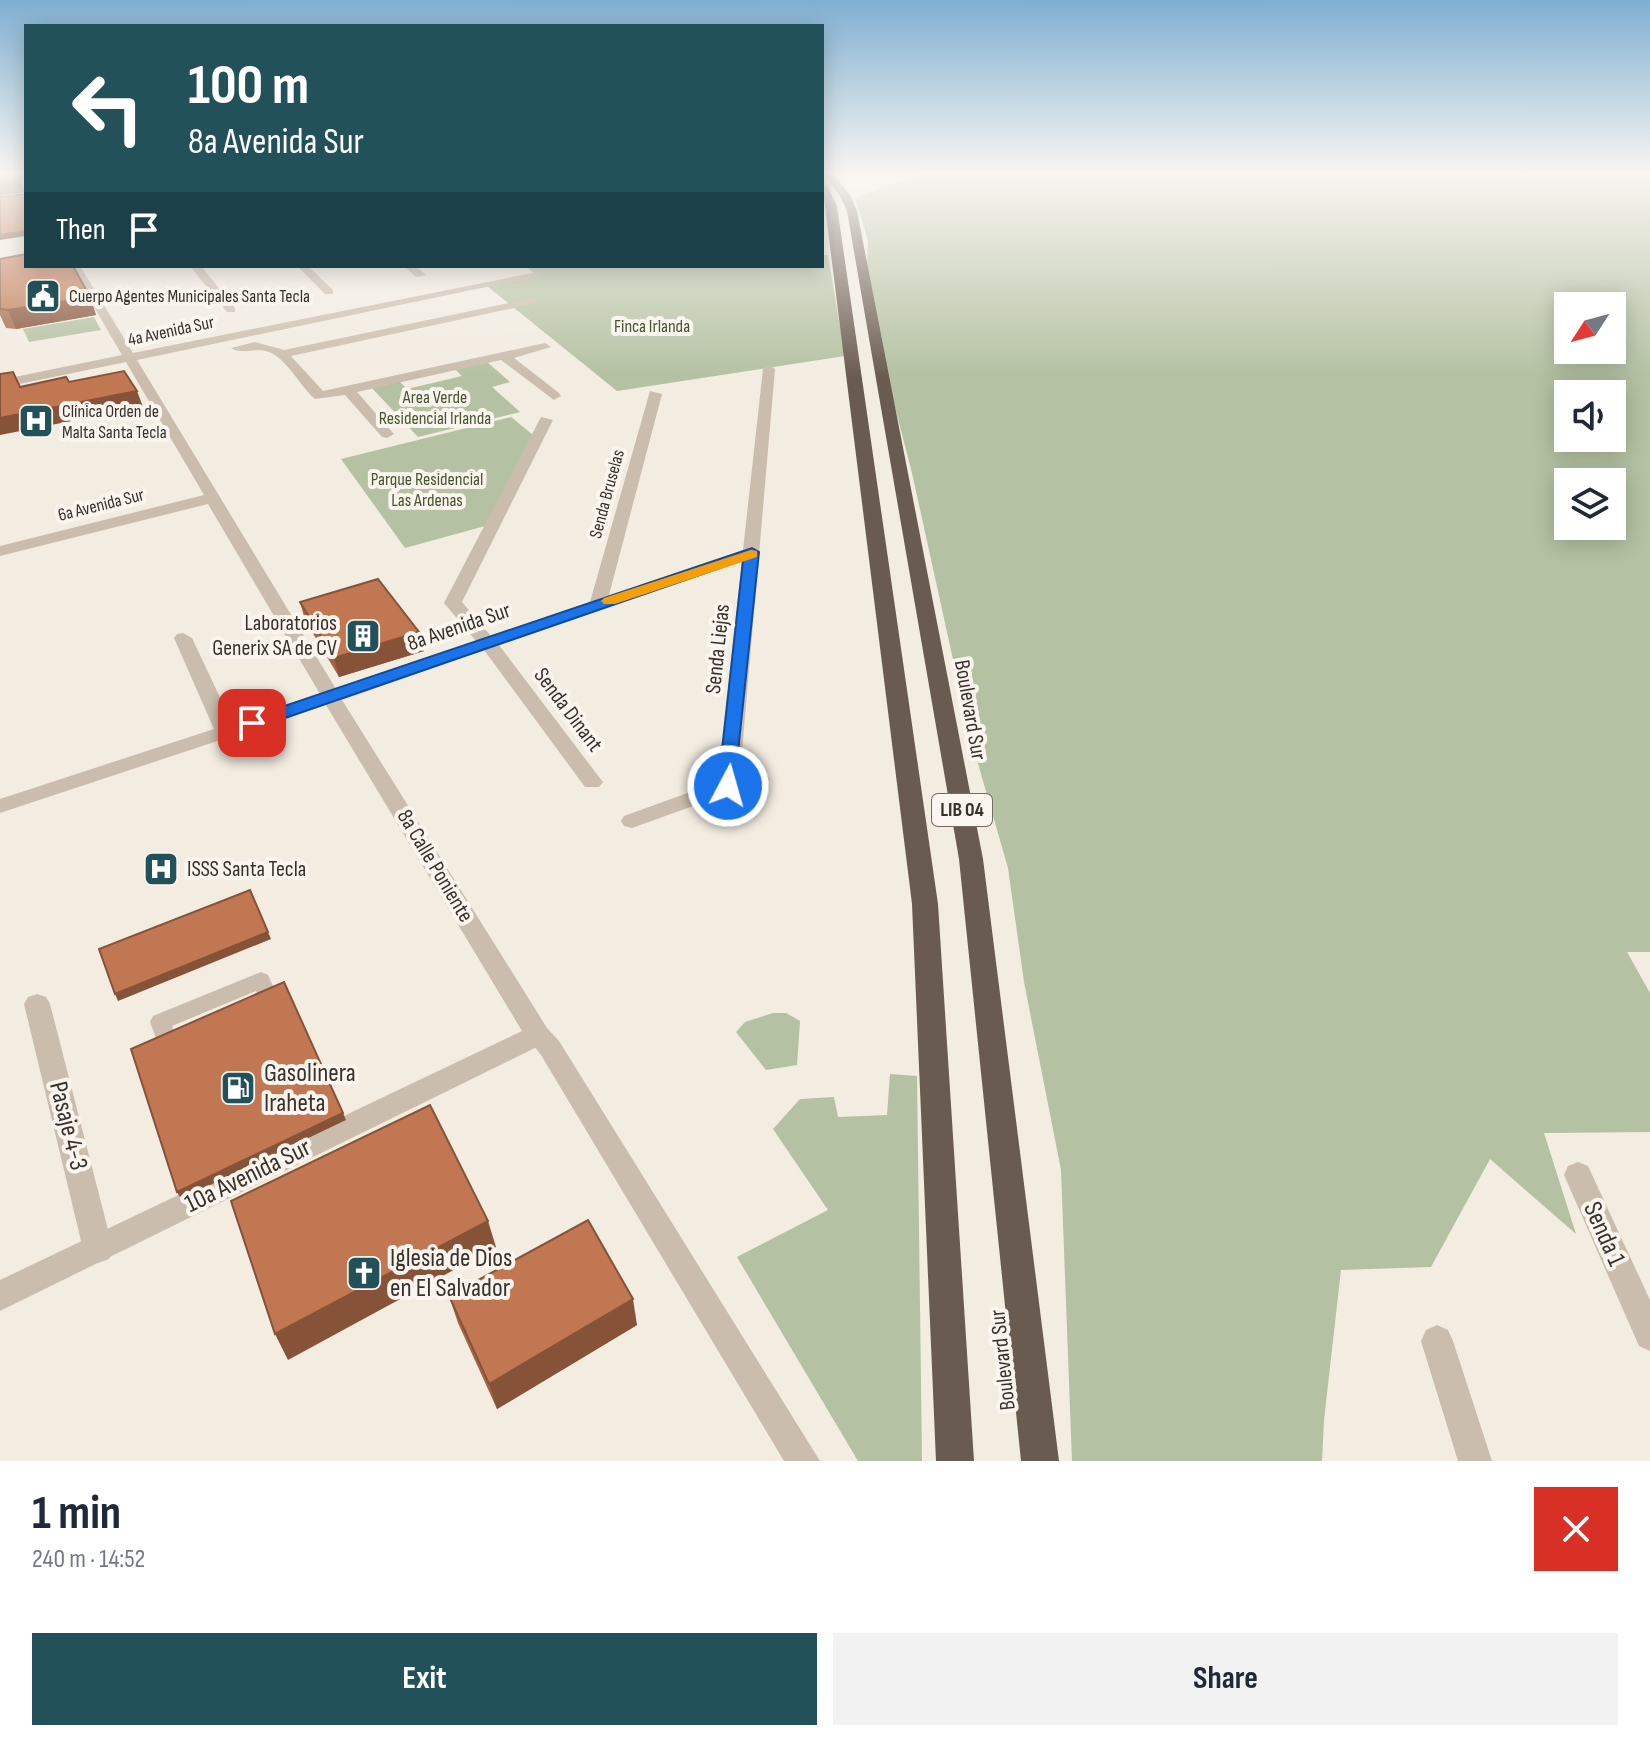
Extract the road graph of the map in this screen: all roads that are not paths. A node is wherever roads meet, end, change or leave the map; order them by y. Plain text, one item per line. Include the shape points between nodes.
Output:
1 (837, 240) edge
2 (857, 240) edge
3 (76, 268) edge
4 (197, 268) edge
5 (304, 268) edge
6 (411, 268) edge
7 (420, 275) dead end
8 (537, 275) dead end
9 (329, 292) dead end
10 (533, 301) dead end
11 (231, 310) dead end
12 (545, 347) dead end
13 (282, 354) junction
14 (504, 356) junction
15 (135, 363) junction
16 (769, 369) dead end
17 (0, 384) edge
18 (349, 391) junction
19 (655, 394) dead end
20 (554, 396) dead end
21 (546, 420) dead end
22 (387, 434) dead end
23 (212, 498) junction
24 (0, 551) edge
25 (752, 552) junction
26 (598, 605) junction
27 (183, 638) dead end
28 (488, 643) junction
29 (331, 697) junction
30 (226, 732) junction
31 (592, 782) dead end
32 (0, 806) edge
33 (632, 821) dead end
34 (37, 1004) dead end
35 (283, 1031) edge
36 (538, 1035) junction
37 (179, 1078) edge
38 (1578, 1175) dead end
39 (98, 1249) junction
40 (0, 1296) edge
41 (1650, 1335) edge
42 (1437, 1341) dead end
43 (803, 1461) edge
44 (955, 1461) edge
45 (1040, 1461) edge
46 (1475, 1461) edge

1 - 44 highway, LIB 04 via 925,904
2 - 45 highway, Boulevard Sur / LIB 04 via 971,859
3 - 15 street, 8a Calle Poniente
4 - 11 street
5 - 9 street
6 - 7 street
8 - 15 street, 4a Avenida Sur
10 - 13 street
12 - 14 street
13 - 15 street via 272,346 249,345
13 - 18 street via 316,394
14 - 18 street
14 - 20 street
15 - 17 street, 4a Avenida Sur
15 - 23 street, 8a Calle Poniente
16 - 25 street, Senda Liejas
18 - 22 street
19 - 26 street, Senda Bruselas
21 - 28 street, Senda Dinant via 453,603
23 - 24 street, 6a Avenida Sur
23 - 29 street, 8a Calle Poniente
25 - 26 street, 8a Avenida Sur
25 - 33 street, Senda Liejas via 728,786
26 - 28 street, 8a Avenida Sur
27 - 30 street
28 - 29 street, 8a Avenida Sur
28 - 31 street, Senda Dinant
29 - 30 street, 8a Avenida Sur
29 - 36 street, 8a Calle Poniente
30 - 32 street, 8a Avenida Sur
34 - 39 street, Pasaje 4-3
35 - 37 lane via 261,980 160,1022
36 - 39 street, 10a Avenida Sur via 216,1183
36 - 43 street, 8a Calle Poniente
38 - 41 street, Senda 1
39 - 40 street, 10a Avenida Sur
42 - 46 street

